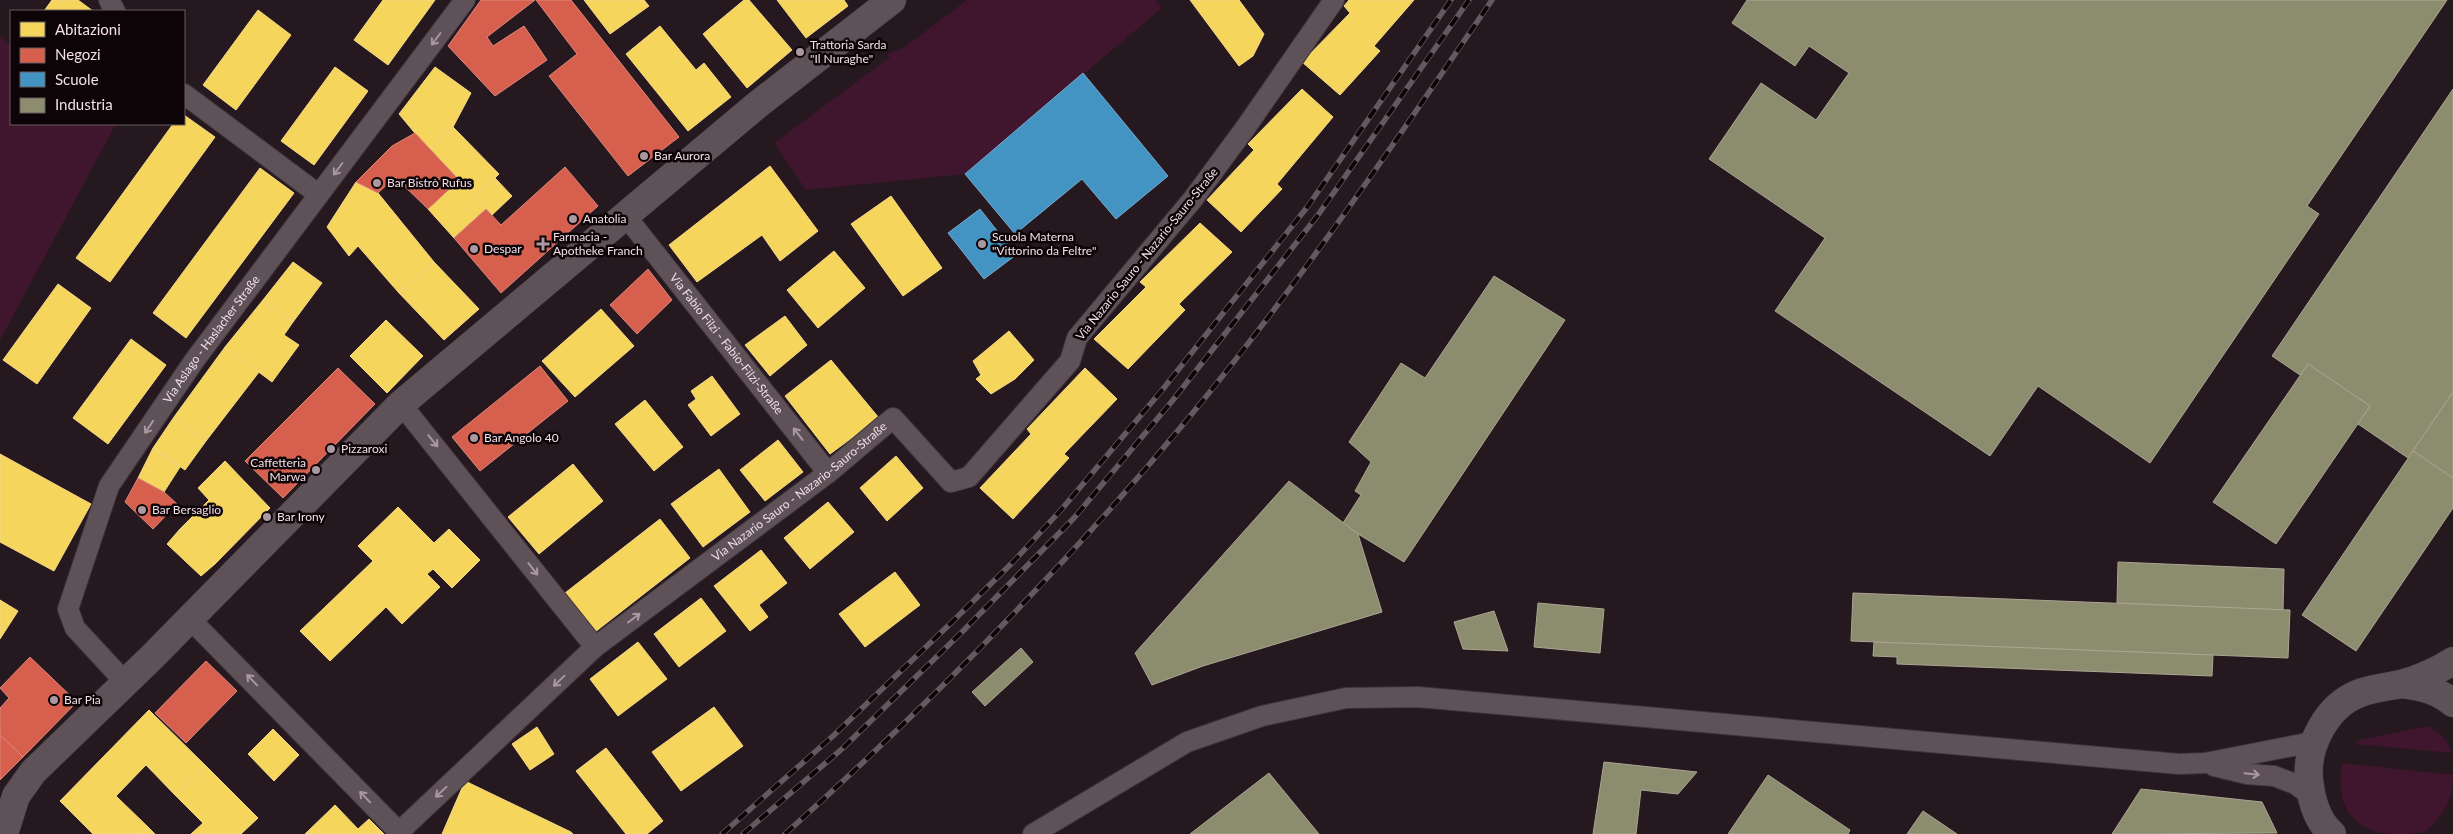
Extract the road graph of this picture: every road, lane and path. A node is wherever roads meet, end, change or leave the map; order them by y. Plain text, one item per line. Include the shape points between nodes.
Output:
1 (465, 0) edge
2 (1334, 0) edge
3 (876, 5) edge
4 (185, 95) edge
5 (318, 194) junction
6 (624, 215) junction
7 (401, 404) junction
8 (828, 473) junction
9 (189, 618) junction
10 (595, 648) junction
11 (2453, 661) edge
12 (124, 681) junction
13 (2401, 684) junction
14 (2453, 703) edge
15 (2314, 742) junction
16 (2205, 763) junction
17 (2310, 794) junction
18 (2330, 833) edge
19 (4, 834) edge
20 (1033, 834) edge

1 -> 5 street, Via Aslago - Haslacher Straße
2 - 8 street, Via Nazario Sauro - Nazario-Sauro-Straße via 1193,199 1077,338 1070,361 969,477 952,482 893,418
3 - 6 street
4 - 5 street
5 -> 12 street, Via Aslago - Haslacher Straße via 194,361 109,486 68,609 75,628
6 - 7 street
8 -> 6 street, Via Fabio Filzi - Fabio-Filzi-Straße
7 - 9 street
7 -> 10 street
10 -> 8 street, Via Nazario Sauro - Nazario-Sauro-Straße
10 -> 9 street, Via Nazario Sauro - Nazario-Sauro-Straße via 399,832
9 - 12 street
11 - 13 street via 2436,672
12 - 19 street via 33,772 16,796
13 - 14 street via 2423,687
13 - 15 street via 2359,693 2334,710
15 - 16 street
15 - 17 street via 2308,768
16 -> 17 street via 2247,774 2274,776
16 - 20 street via 2179,764 1428,698 1346,698 1262,716 1187,742
17 - 18 street

